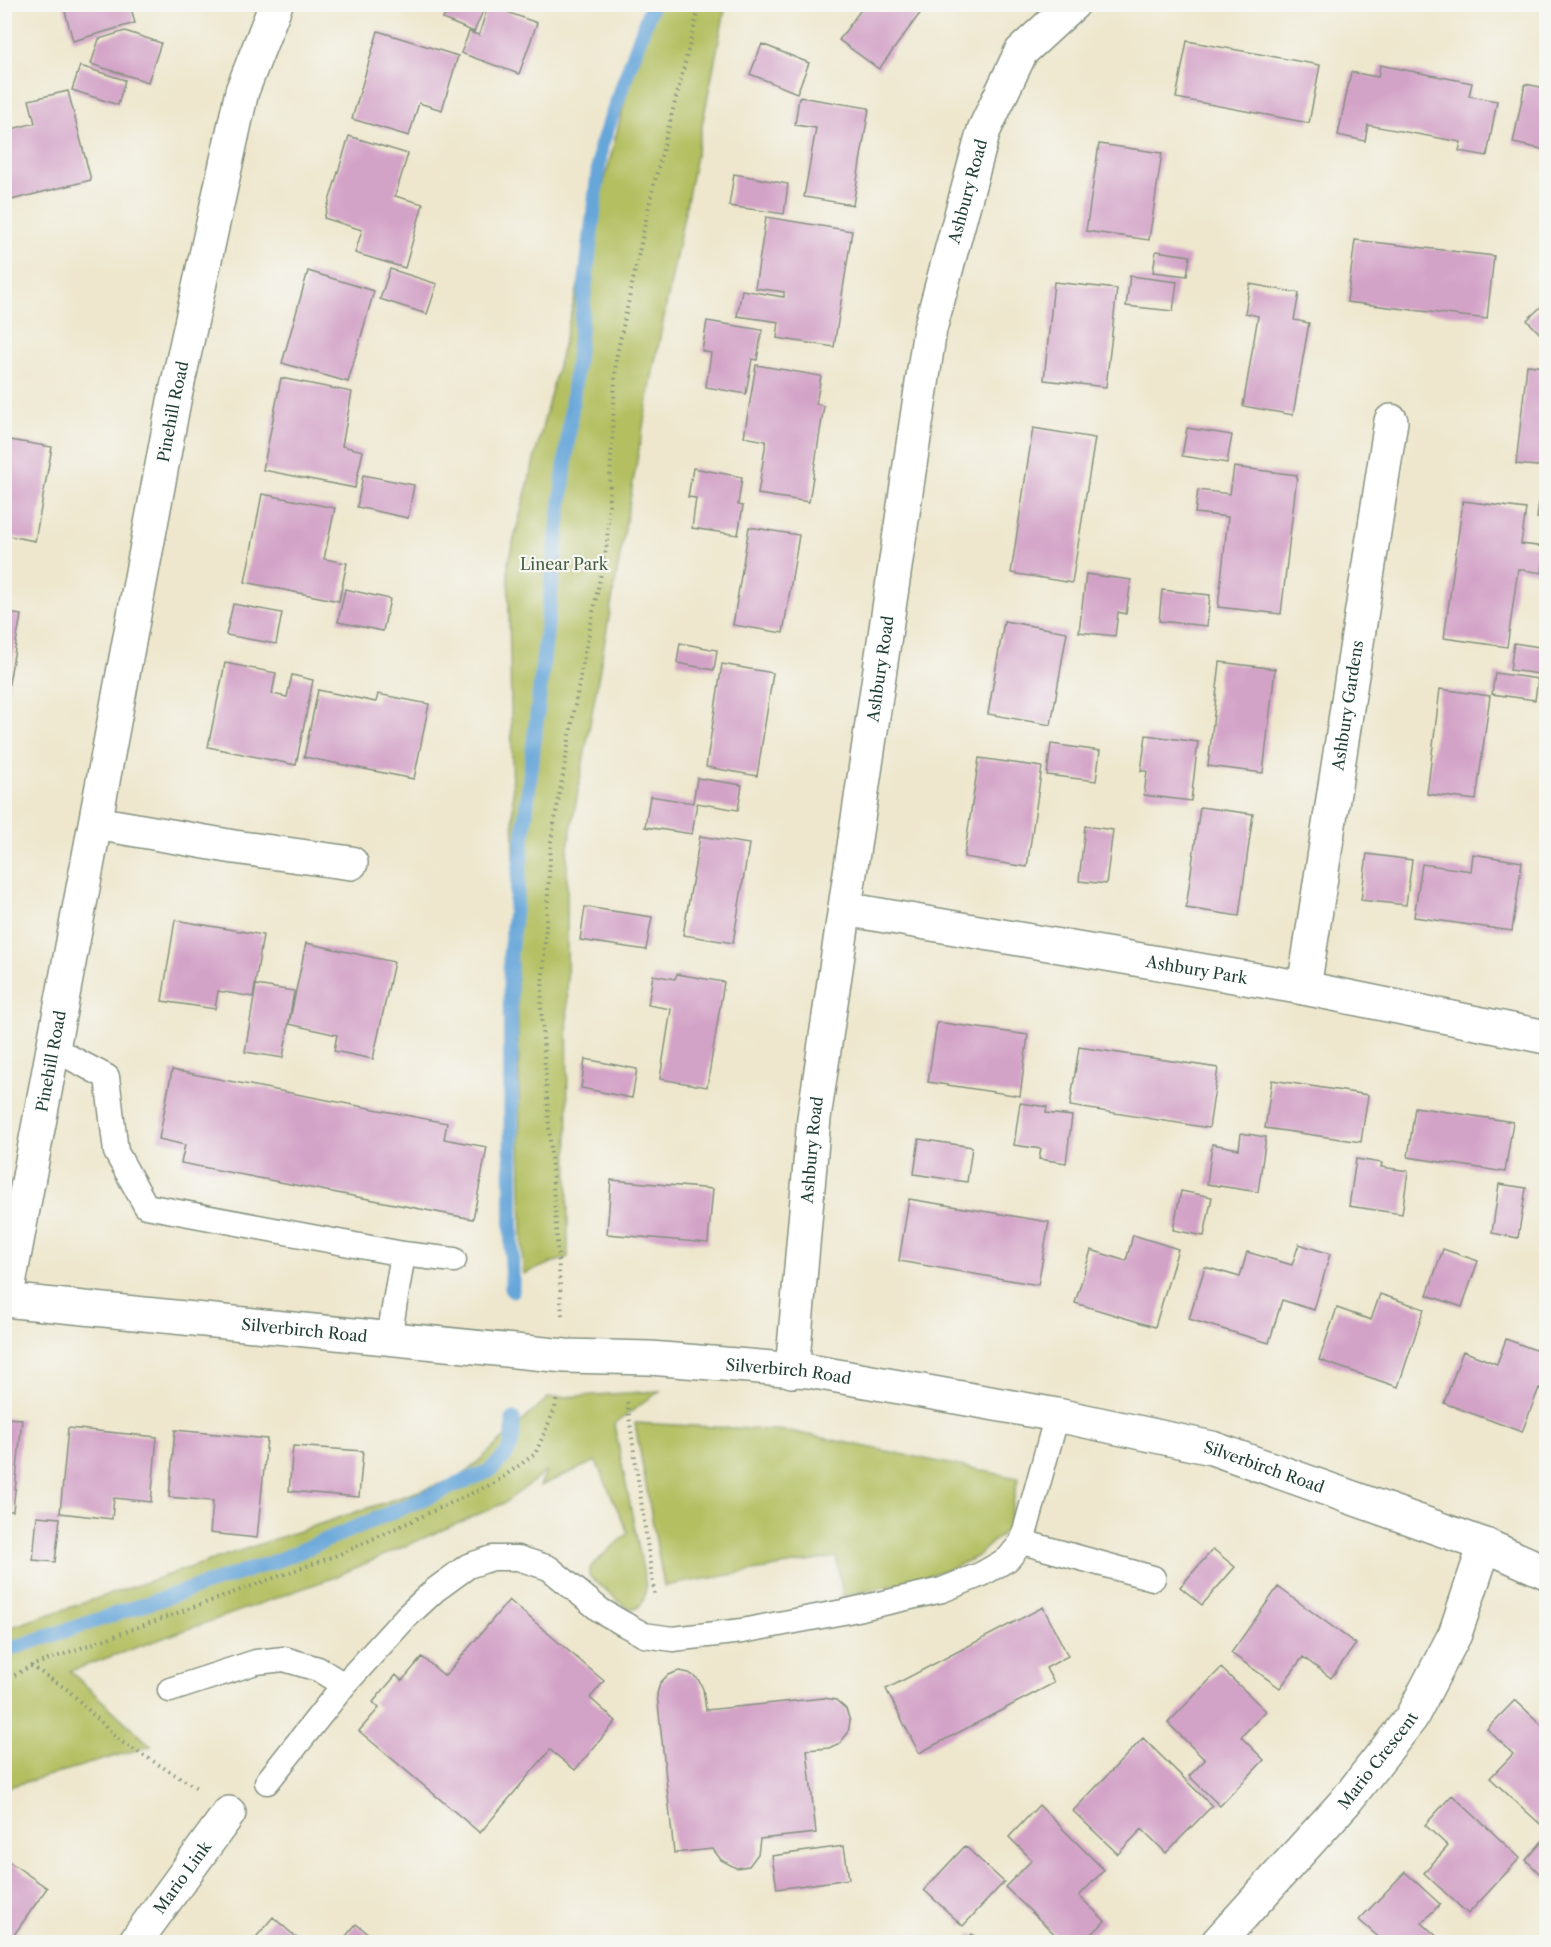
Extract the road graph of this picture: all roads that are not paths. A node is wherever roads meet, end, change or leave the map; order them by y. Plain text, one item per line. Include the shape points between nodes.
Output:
1 (276, 4) edge
2 (1073, 4) edge
3 (1391, 422) dead end
4 (96, 823) junction
5 (351, 863) dead end
6 (845, 909) junction
7 (1304, 988) junction
8 (1546, 1037) edge
9 (54, 1049) junction
10 (403, 1254) junction
11 (454, 1260) dead end
12 (5, 1300) edge
13 (389, 1338) junction
14 (792, 1371) junction
15 (1057, 1415) junction
16 (1022, 1542) junction
17 (1485, 1545) junction
18 (1546, 1572) edge
19 (1153, 1578) dead end
20 (344, 1686) junction
21 (170, 1690) dead end
22 (267, 1782) dead end
23 (229, 1813) road end
24 (135, 1942) edge
25 (1218, 1942) edge

1 - 4 street, Pinehill Road via 242,91 174,401
2 - 6 street, Ashbury Road via 1021,52 984,130 930,329
3 - 7 street, Ashbury Gardens
4 - 5 street
4 - 9 street, Pinehill Road
6 - 7 street, Ashbury Park
6 - 14 street, Ashbury Road via 814,1118
7 - 8 street, Ashbury Park
9 - 10 lane via 107,1077 116,1152 146,1206
9 - 12 street, Pinehill Road
10 - 11 lane
10 - 13 lane
12 - 13 street, Silverbirch Road
13 - 14 street, Silverbirch Road via 565,1356 650,1358
14 - 15 street, Silverbirch Road
15 - 16 lane
15 - 17 street, Silverbirch Road via 1212,1448
16 - 19 lane
16 - 20 lane via 1008,1559 942,1590 742,1631 673,1639 644,1635 624,1624 600,1610 549,1568 518,1558 492,1558 468,1566 435,1590 405,1617
17 - 18 street, Silverbirch Road
17 - 25 street, Mario Crescent via 1455,1634 1411,1718 1345,1802
20 - 21 lane via 318,1669 284,1659 256,1662
20 - 22 lane
23 - 24 street, Mario Link

